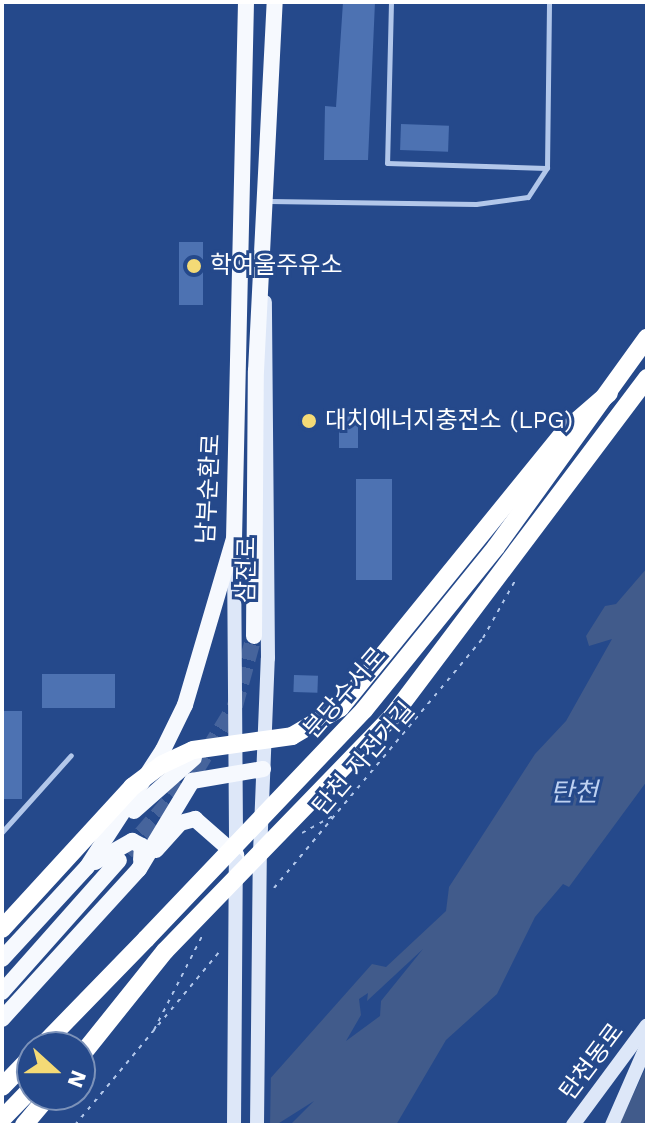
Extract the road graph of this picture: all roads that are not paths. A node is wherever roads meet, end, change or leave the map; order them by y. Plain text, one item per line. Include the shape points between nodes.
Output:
1 (246, 2) edge
2 (275, 2) edge
3 (391, 2) edge
4 (549, 2) edge
5 (547, 168) junction
6 (268, 201) junction
7 (264, 286) junction
8 (647, 338) edge
9 (647, 378) edge
10 (609, 393) junction
11 (234, 539) junction
12 (254, 636) tunnel mouth
13 (264, 748) junction
14 (236, 750) junction
15 (71, 755) dead end
16 (263, 769) junction
17 (236, 771) junction
18 (2, 832) edge
19 (236, 858) junction
20 (119, 860) tunnel mouth
21 (87, 867) junction
22 (139, 869) junction
23 (2, 929) edge
24 (165, 951) junction
25 (2, 959) edge
26 (2, 992) edge
27 (2, 1019) edge
28 (647, 1025) edge
29 (56, 1031) edge
30 (88, 1031) edge
31 (96, 1037) edge
32 (647, 1045) edge
33 (16, 1073) edge
34 (2, 1087) edge
35 (16, 1105) edge
36 (2, 1119) edge
37 (234, 1125) edge
38 (257, 1125) edge
39 (573, 1125) edge
40 (612, 1125) edge

1 - 11 main road, 남부순환로
2 - 6 main road, 남부순환로
3 - 5 lane via 387,163
4 - 5 lane
5 - 6 lane via 528,197 476,204
6 - 7 main road, 남부순환로
7 - 12 main road, 남부순환로
7 - 13 main road, 삼전로 via 271,374
8 - 10 highway, 분당수서로
9 - 24 highway, 분당수서로, bridge via 391,718
10 - 23 highway, bridge via 565,431 340,708 292,736 193,750 161,765 132,787
10 - 29 highway, 분당수서로, bridge via 364,710
11 - 14 main road, 삼전로
11 - 21 main road, 남부순환로 via 185,705
13 - 14 main road
13 - 16 main road, 삼전로
14 - 17 main road, 삼전로
14 - 21 main road via 196,757 162,779
15 - 18 lane
16 - 17 main road
16 - 38 main road, 삼전로, bridge
17 - 19 main road, 삼전로
17 - 22 main road via 192,781
19 - 22 main road via 209,826 188,818
19 - 37 main road, 삼전로, bridge
20 - 26 main road
21 - 22 main road via 132,841 144,851
21 - 25 main road, 남부순환로
22 - 27 main road
24 - 30 highway, 분당수서로
24 - 31 highway
28 - 39 main road, 탄천동로
32 - 40 main road
33 - 34 highway
35 - 36 highway

